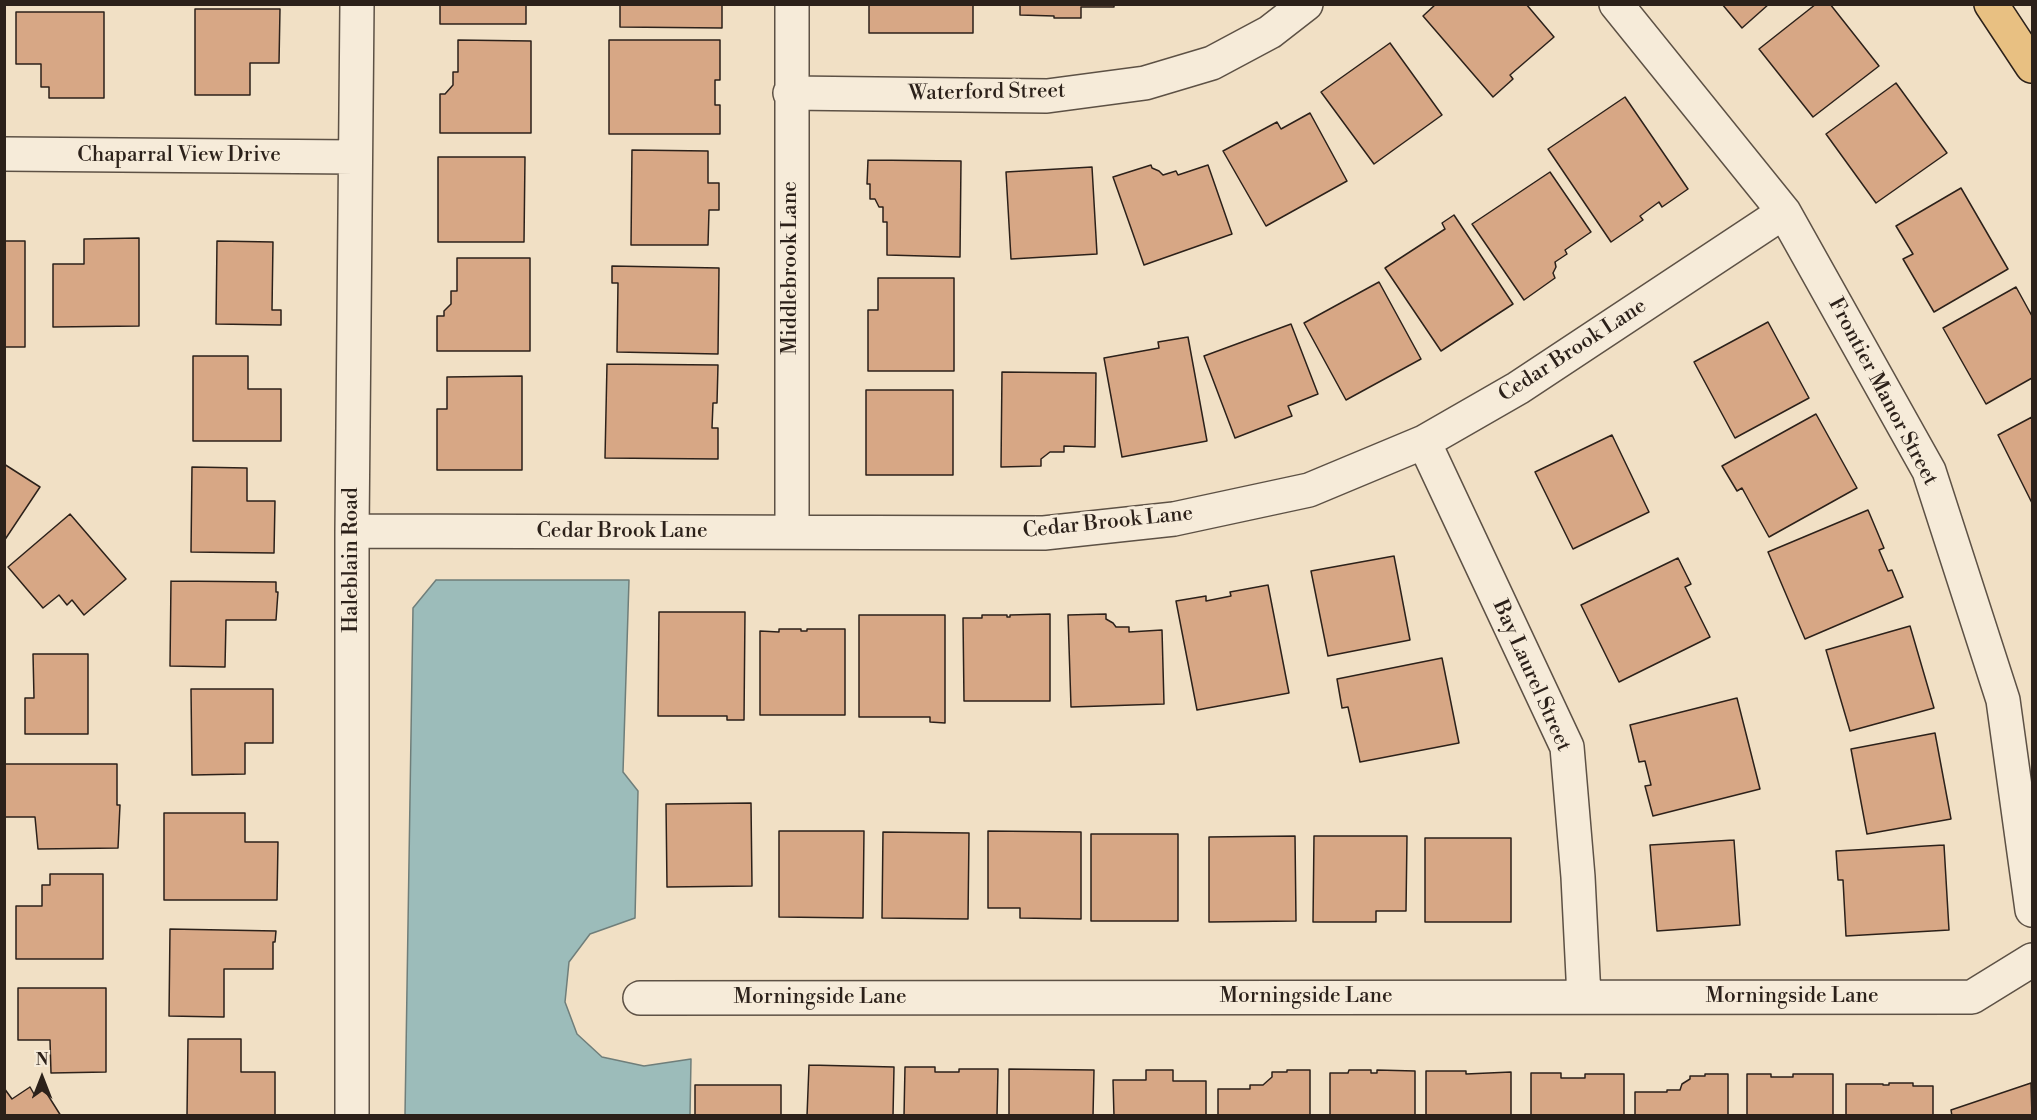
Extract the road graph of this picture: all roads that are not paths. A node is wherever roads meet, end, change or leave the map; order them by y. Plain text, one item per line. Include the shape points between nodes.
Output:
1 (357, 4) edge
2 (792, 4) edge
3 (1306, 4) edge
4 (1616, 4) edge
5 (1991, 4) edge
6 (2032, 66) edge
7 (790, 93) junction
8 (4, 154) edge
9 (354, 157) junction
10 (1784, 212) junction
11 (1424, 442) junction
12 (352, 531) junction
13 (792, 532) junction
14 (2032, 909) edge
15 (2032, 960) edge
16 (1584, 997) junction
17 (640, 998) dead end
18 (352, 1116) edge

1 - 9 street, Haleblain Road
2 - 7 street, Middlebrook Lane
3 - 7 street, Waterford Street via 1270,32 1212,63 1145,83 1047,96
4 - 10 street, Frontier Manor Street
5 - 6 main road
7 - 13 street, Middlebrook Lane
8 - 9 street, Chaparral View Drive
9 - 12 street, Haleblain Road
10 - 11 street, Cedar Brook Lane via 1518,388
10 - 14 street, Frontier Manor Street via 1929,471 2003,700
11 - 13 street, Cedar Brook Lane via 1309,490 1174,519 1044,533
11 - 16 street, Bay Laurel Street via 1567,747
12 - 13 street, Cedar Brook Lane
12 - 18 street, Haleblain Road
15 - 16 street, Morningside Lane via 1972,997
16 - 17 street, Morningside Lane

